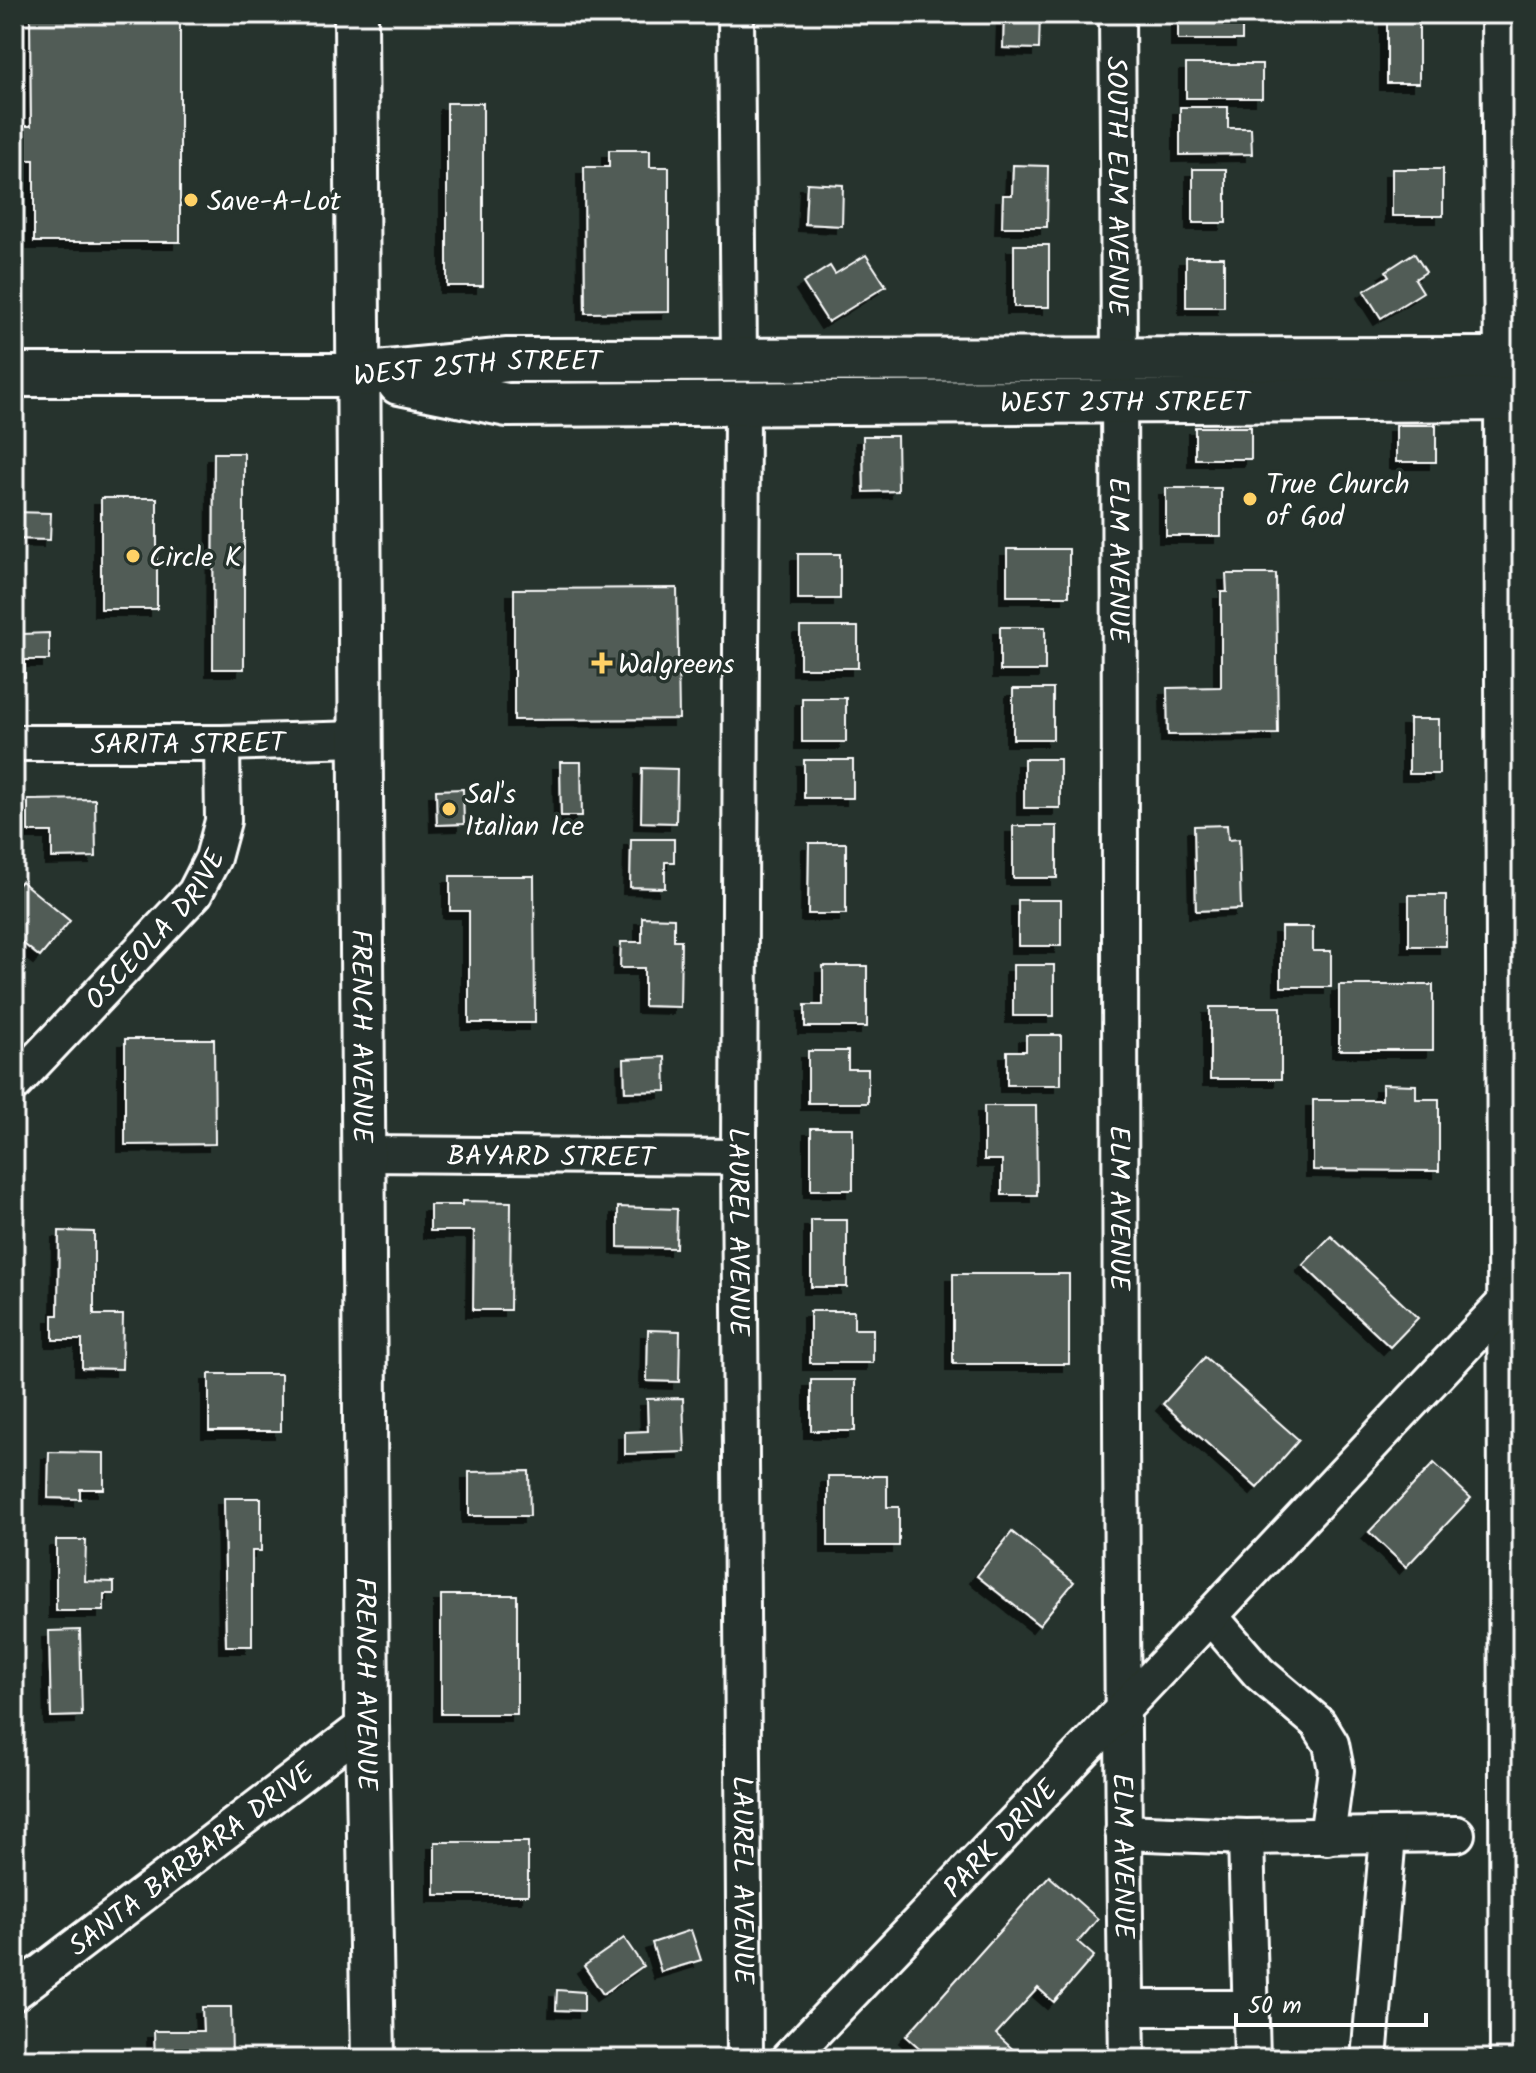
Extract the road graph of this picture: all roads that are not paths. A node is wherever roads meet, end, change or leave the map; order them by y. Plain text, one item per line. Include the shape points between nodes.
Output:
1 (356, 14) edge
2 (736, 14) edge
3 (1117, 14) edge
4 (1499, 14) edge
5 (1120, 358) junction
6 (739, 359) junction
7 (14, 375) edge
8 (358, 375) junction
9 (1514, 381) edge
10 (1120, 402) junction
11 (742, 404) junction
12 (360, 739) junction
13 (14, 743) edge
14 (222, 743) junction
15 (14, 1084) edge
16 (365, 1154) junction
17 (739, 1157) junction
18 (1513, 1293) edge
19 (1210, 1616) junction
20 (1121, 1711) junction
21 (367, 1724) junction
22 (1514, 1785) edge
23 (1123, 1832) junction
24 (1457, 1834) dead end
25 (1388, 1836) junction
26 (1246, 1837) junction
27 (1327, 1837) junction
28 (14, 1993) edge
29 (1126, 2008) junction
30 (1251, 2008) junction
31 (373, 2059) edge
32 (745, 2059) edge
33 (788, 2059) edge
34 (1127, 2059) edge
35 (1252, 2059) edge
36 (1369, 2059) edge
37 (1508, 2059) edge

1 - 8 main road, FRENCH AVENUE
2 - 6 street
3 - 5 street, SOUTH ELM AVENUE
4 - 9 street
5 - 6 main road, WEST 25TH STREET
5 - 9 main road, WEST 25TH STREET
5 - 10 street, ELM AVENUE
6 - 8 main road, WEST 25TH STREET via 508,360
7 - 8 main road
8 - 11 main road, WEST 25TH STREET via 507,405
8 - 12 main road, FRENCH AVENUE
9 - 10 main road, WEST 25TH STREET
9 - 18 street via 1505,1010
10 - 11 main road, WEST 25TH STREET
10 - 20 street, ELM AVENUE
11 - 17 street, LAUREL AVENUE
12 - 14 street, SARITA STREET
12 - 16 main road, FRENCH AVENUE
13 - 14 street, SARITA STREET
14 - 15 street, OSCEOLA DRIVE via 223,821 213,858 195,893
16 - 17 street, BAYARD STREET
16 - 21 main road, FRENCH AVENUE
17 - 32 street, LAUREL AVENUE
18 - 19 street, PARK DRIVE
18 - 22 street
19 - 20 street, PARK DRIVE
19 - 27 street via 1259,1673 1318,1723 1331,1744 1336,1770
20 - 23 street, ELM AVENUE
20 - 33 street, PARK DRIVE
21 - 28 street, SANTA BARBARA DRIVE
21 - 31 main road, FRENCH AVENUE
22 - 37 street
23 - 26 street
23 - 29 street, ELM AVENUE
24 - 25 street
25 - 27 street
25 - 36 street
26 - 27 street
26 - 30 street
29 - 30 street
29 - 34 street, ELM AVENUE
30 - 35 street

